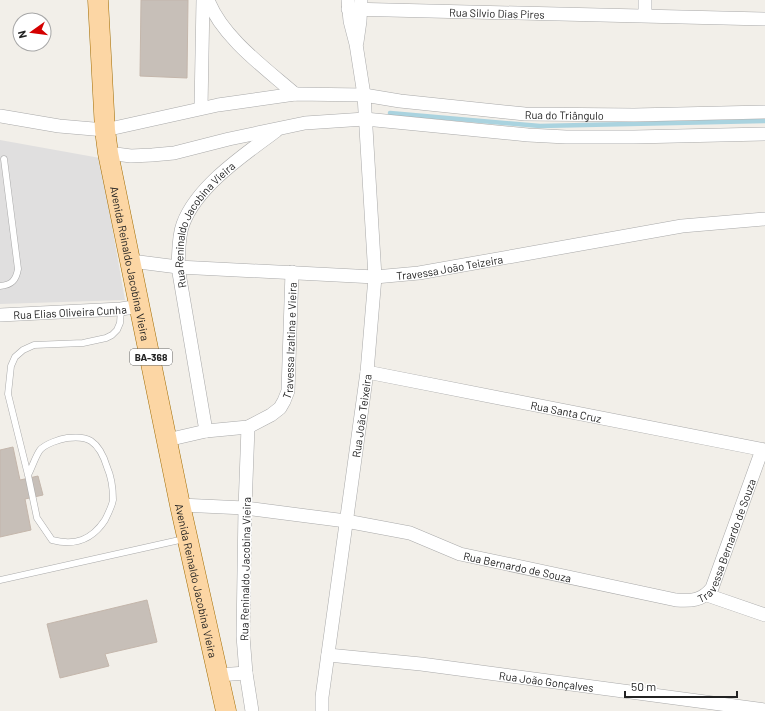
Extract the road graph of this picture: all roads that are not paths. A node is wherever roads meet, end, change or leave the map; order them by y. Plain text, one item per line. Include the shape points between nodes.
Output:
1 (98, 0) edge
2 (204, 0) edge
3 (208, 0) edge
4 (645, 0) edge
5 (348, 4) edge
6 (362, 5) edge
7 (508, 6) edge
8 (645, 15) junction
9 (765, 19) edge
10 (356, 44) junction
11 (295, 94) junction
12 (364, 95) junction
13 (201, 108) junction
14 (765, 112) edge
15 (0, 116) edge
16 (365, 119) junction
17 (279, 128) junction
18 (105, 130) junction
19 (765, 134) edge
20 (108, 153) junction
21 (4, 159) dead end
22 (765, 219) edge
23 (131, 261) junction
24 (178, 267) junction
25 (292, 272) junction
26 (375, 277) junction
27 (0, 286) edge
28 (140, 306) junction
29 (121, 309) junction
30 (0, 316) edge
31 (367, 372) junction
32 (248, 427) junction
33 (206, 431) junction
34 (167, 440) junction
35 (764, 450) edge
36 (28, 475) junction
37 (180, 505) junction
38 (245, 508) junction
39 (346, 521) junction
40 (188, 538) junction
41 (0, 580) edge
42 (707, 595) junction
43 (692, 601) joint
44 (765, 615) edge
45 (328, 655) junction
46 (246, 673) junction
47 (218, 676) junction
48 (765, 710) edge
49 (226, 711) edge
50 (252, 711) edge
51 (322, 711) edge

1 - 18 main road, Avenida Reinaldo Jacobina Vieira / BA-368
2 - 13 street
3 - 11 street via 211,9 227,32
4 - 8 street
5 - 6 street, Rua Silvio Dias Pires
5 - 10 street
6 - 7 street, Rua Silvio Dias Pires
6 - 10 street
7 - 8 street, Rua Silvio Dias Pires
8 - 9 street, Rua Silvio Dias Pires
10 - 12 street, Rua João Teixeira
11 - 12 street, Rua do Triângulo
11 - 13 street, Rua do Triângulo
12 - 14 street, Rua do Triângulo via 525,114
12 - 16 street, Rua João Teixeira
13 - 18 street, Rua do Triângulo
15 - 18 street, Rua do Triângulo via 59,126
16 - 17 street, Rua Reninaldo Jacobina Vieira via 317,122
16 - 19 street, Rua do Triângulo via 566,137
16 - 26 street, Rua João Teixeira
17 - 20 street via 174,153 131,156
17 - 24 street, Rua Reninaldo Jacobina Vieira via 237,160 206,189 192,207 183,224
18 - 20 main road, Avenida Reinaldo Jacobina Vieira / BA-368
20 - 23 main road, Avenida Reinaldo Jacobina Vieira / BA-368
21 - 27 lane via 18,269 11,284
22 - 26 street, Travessa João Teizeira via 682,226 419,273
23 - 24 street, Travessa João Teizeira
23 - 28 main road, Avenida Reinaldo Jacobina Vieira / BA-368
24 - 25 street, Travessa João Teizeira
24 - 33 street, Rua Reninaldo Jacobina Vieira
25 - 26 street, Travessa João Teizeira
25 - 32 street, Travessa Izaltina e Vieira via 288,391 280,408
26 - 31 street, Rua João Teixeira
28 - 29 street, Rua Elias Oliveira Cunha
28 - 34 main road, Avenida Reinaldo Jacobina Vieira / BA-368
29 - 30 street, Rua Elias Oliveira Cunha
29 - 36 lane via 117,330 106,338 83,343 34,345 15,357 11,366 8,394
31 - 35 street, Rua Santa Cruz
31 - 39 street, Rua João Teixeira
32 - 33 street, Travessa Izaltina e Vieira
32 - 38 street, Rua Reninaldo Jacobina Vieira
33 - 34 street, Travessa Izaltina e Vieira
34 - 37 main road, Avenida Reinaldo Jacobina Vieira / BA-368
35 - 42 street, Travessa Bernardo de Souza via 712,588
36 - 36 lane via 40,449 52,442 70,437 91,441 100,450 109,472 113,501 108,515 99,528 84,539 66,544 52,540 37,518
37 - 38 street, Rua Bernardo de Souza
37 - 40 main road, Avenida Reinaldo Jacobina Vieira / BA-368
38 - 39 street, Rua Bernardo de Souza
38 - 46 street, Rua Reninaldo Jacobina Vieira via 243,636
39 - 43 street, Rua Bernardo de Souza via 410,533 460,554 676,600
39 - 45 street, Rua João Teixeira
40 - 41 lane
40 - 47 main road, Avenida Reinaldo Jacobina Vieira / BA-368
42 - 43 street, Travessa Bernardo de Souza
42 - 44 street
45 - 48 street, Rua João Gonçalves via 422,664
45 - 51 street, Rua João Teixeira
46 - 47 street
46 - 50 street, Rua Reninaldo Jacobina Vieira
47 - 49 main road, Avenida Reinaldo Jacobina Vieira / BA-368

